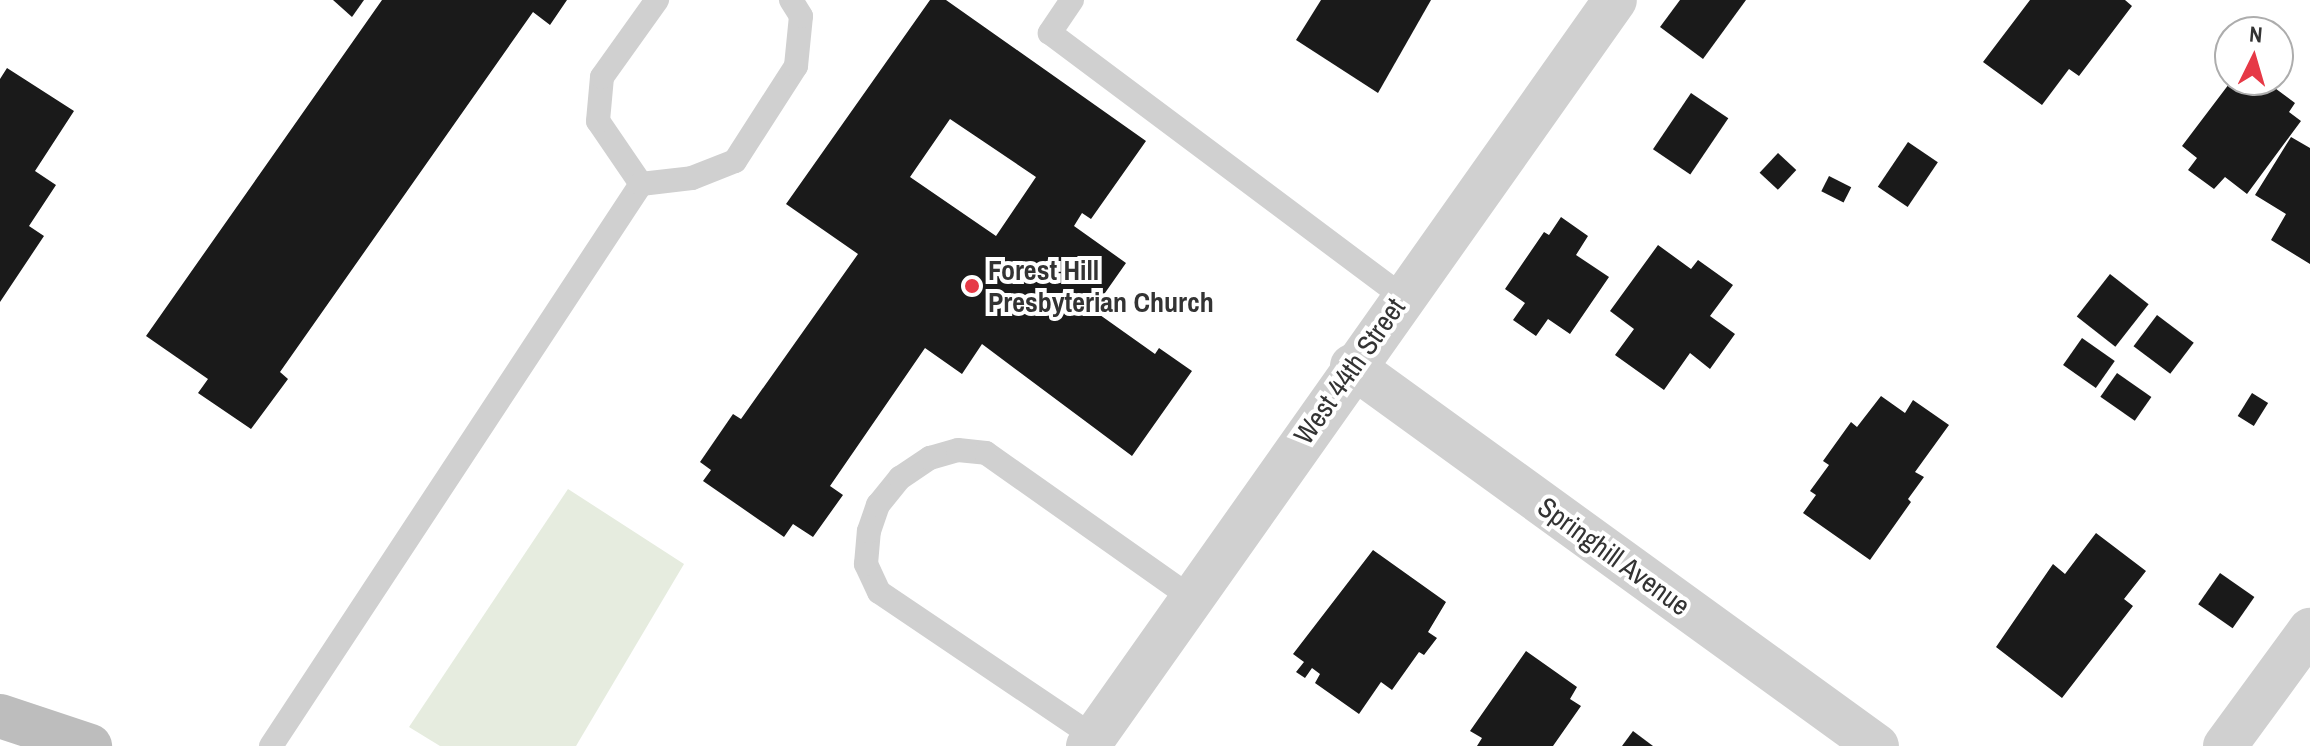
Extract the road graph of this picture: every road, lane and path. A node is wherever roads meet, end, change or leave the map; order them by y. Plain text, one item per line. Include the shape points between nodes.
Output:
1 (657, 0) edge
2 (791, 0) edge
3 (1072, 0) edge
4 (1602, 4) edge
5 (641, 184) junction
6 (1402, 296) junction
7 (1352, 366) junction
8 (1190, 597) junction
9 (2310, 630) edge
10 (0, 716) edge
11 (1091, 742) edge
12 (90, 746) edge
13 (271, 746) edge
14 (1877, 746) edge
15 (2225, 746) edge

1 - 5 lane via 602,77 598,121
2 - 5 lane via 801,16 796,66 735,161 692,178
3 - 6 lane via 1050,33
4 - 6 street, West 44th Street
5 - 13 lane
6 - 7 street, West 44th Street
7 - 8 street, West 44th Street
7 - 14 street, Springhill Avenue
8 - 11 street, West 44th Street
8 - 11 lane via 986,453 958,450 930,458 900,478 878,505 866,564 879,592
9 - 15 street
10 - 12 main road

